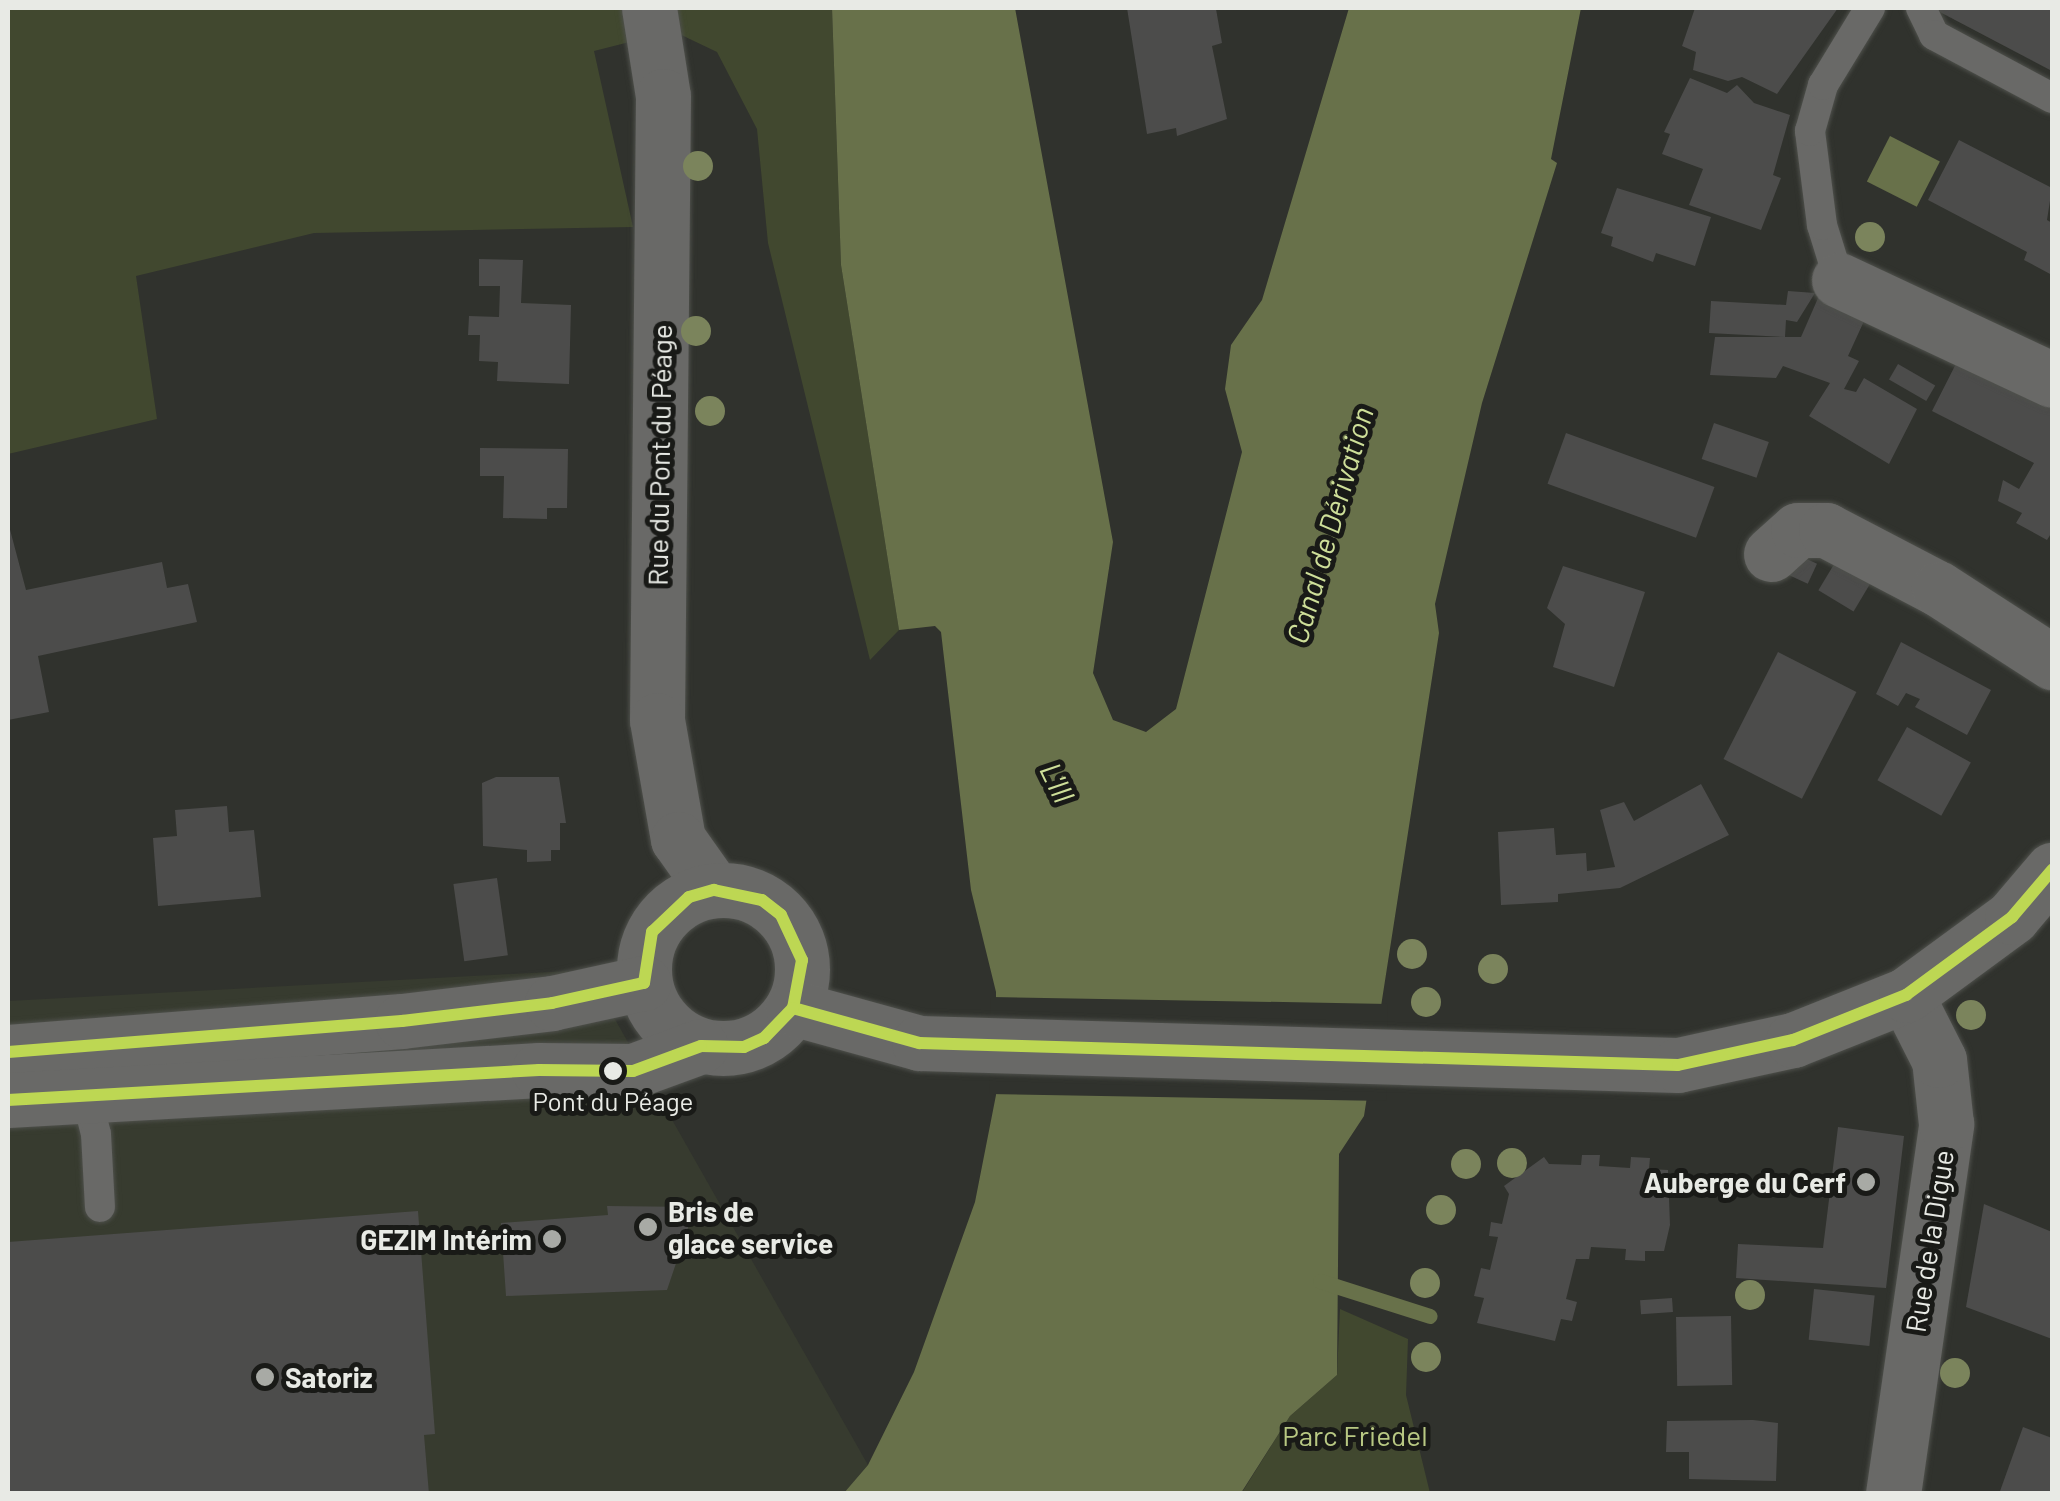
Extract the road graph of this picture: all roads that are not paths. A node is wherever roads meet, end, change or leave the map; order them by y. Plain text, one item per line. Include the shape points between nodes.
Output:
1 (649, 8) edge
2 (1870, 8) edge
3 (1921, 8) edge
4 (2052, 98) edge
5 (1839, 280) joint
6 (2052, 380) edge
7 (1771, 554) dead end
8 (2052, 662) edge
9 (2052, 870) edge
10 (714, 890) junction
11 (644, 983) junction
12 (1906, 995) junction
13 (793, 1008) junction
14 (701, 1046) junction
15 (8, 1052) edge
16 (82, 1071) junction
17 (8, 1100) edge
18 (100, 1207) dead end
19 (1894, 1494) edge

1 - 10 main road, Rue du Pont du Péage via 662,96 656,720 678,839
2 - 5 lane via 1823,85 1810,130 1822,225
3 - 4 lane via 1934,35
5 - 6 main road
7 - 8 main road via 1798,530 1826,530 1939,589
9 - 12 main road via 1982,942
10 - 11 main road via 689,897 652,932
10 - 13 main road via 750,896 782,915 802,960
11 - 14 main road via 664,1023
11 - 16 main road via 552,1003
12 - 13 main road via 1793,1040 1678,1065 919,1042
12 - 19 main road, Rue de la Digue via 1939,1060 1946,1124
13 - 14 main road via 772,1032 744,1046
14 - 16 main road via 633,1071
15 - 16 main road
16 - 17 main road
16 - 18 lane via 96,1134

